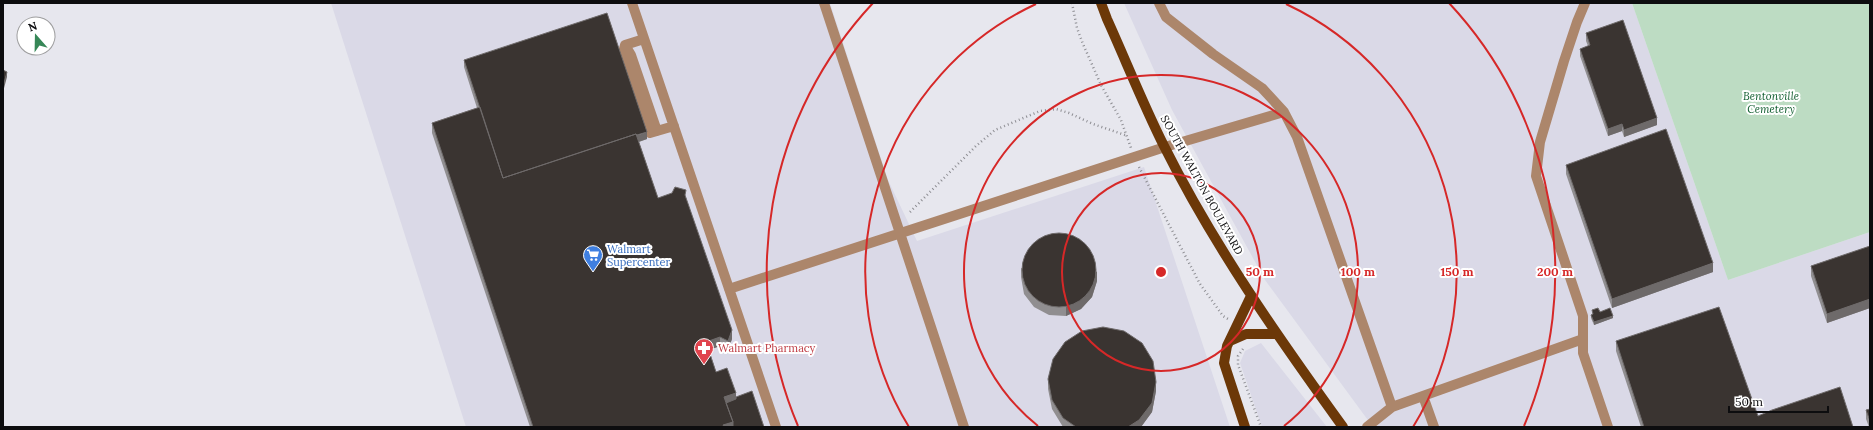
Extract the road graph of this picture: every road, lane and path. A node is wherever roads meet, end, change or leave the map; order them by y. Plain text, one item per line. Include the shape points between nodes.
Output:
1 (632, 3) edge
2 (824, 3) edge
3 (1072, 3) edge
4 (1101, 3) edge
5 (1159, 3) edge
6 (1585, 3) edge
7 (644, 39) junction
8 (1284, 112) junction
9 (674, 126) junction
10 (1125, 135) junction
11 (1128, 142) dead end
12 (1164, 147) junction
13 (1140, 170) dead end
14 (910, 212) dead end
15 (900, 233) junction
16 (729, 289) junction
17 (1251, 296) junction
18 (1223, 316) dead end
19 (1276, 334) junction
20 (1583, 339) junction
21 (1230, 340) junction
22 (1246, 347) dead end
23 (1423, 396) junction
24 (1392, 407) junction
25 (776, 427) edge
26 (964, 427) edge
27 (1245, 427) edge
28 (1261, 427) edge
29 (1343, 427) edge
30 (1367, 427) edge
31 (1434, 427) edge
32 (1608, 427) edge

1 - 7 lane
2 - 15 lane
3 - 10 path via 1083,44 1104,91 1121,120
4 - 12 main road, SOUTH WALTON BOULEVARD
5 - 8 lane via 1166,17 1262,88
6 - 20 lane via 1576,22 1540,142 1536,176 1583,316
7 - 9 lane
7 - 9 lane via 624,45 623,53 650,132
8 - 12 lane
8 - 24 lane via 1297,137
9 - 16 lane
10 - 11 path
10 - 14 path via 1056,109 1040,111 990,134
12 - 15 lane
12 - 17 main road, SOUTH WALTON BOULEVARD
13 - 18 path via 1200,284
15 - 16 lane
15 - 26 lane
16 - 25 lane
17 - 19 main road, SOUTH WALTON BOULEVARD
17 - 21 main road
19 - 21 main road via 1246,334
19 - 29 main road, SOUTH WALTON BOULEVARD
20 - 23 lane
20 - 32 lane via 1583,353
21 - 27 main road via 1224,363
22 - 28 path via 1238,356 1238,365
23 - 24 lane
23 - 31 lane
24 - 30 lane

